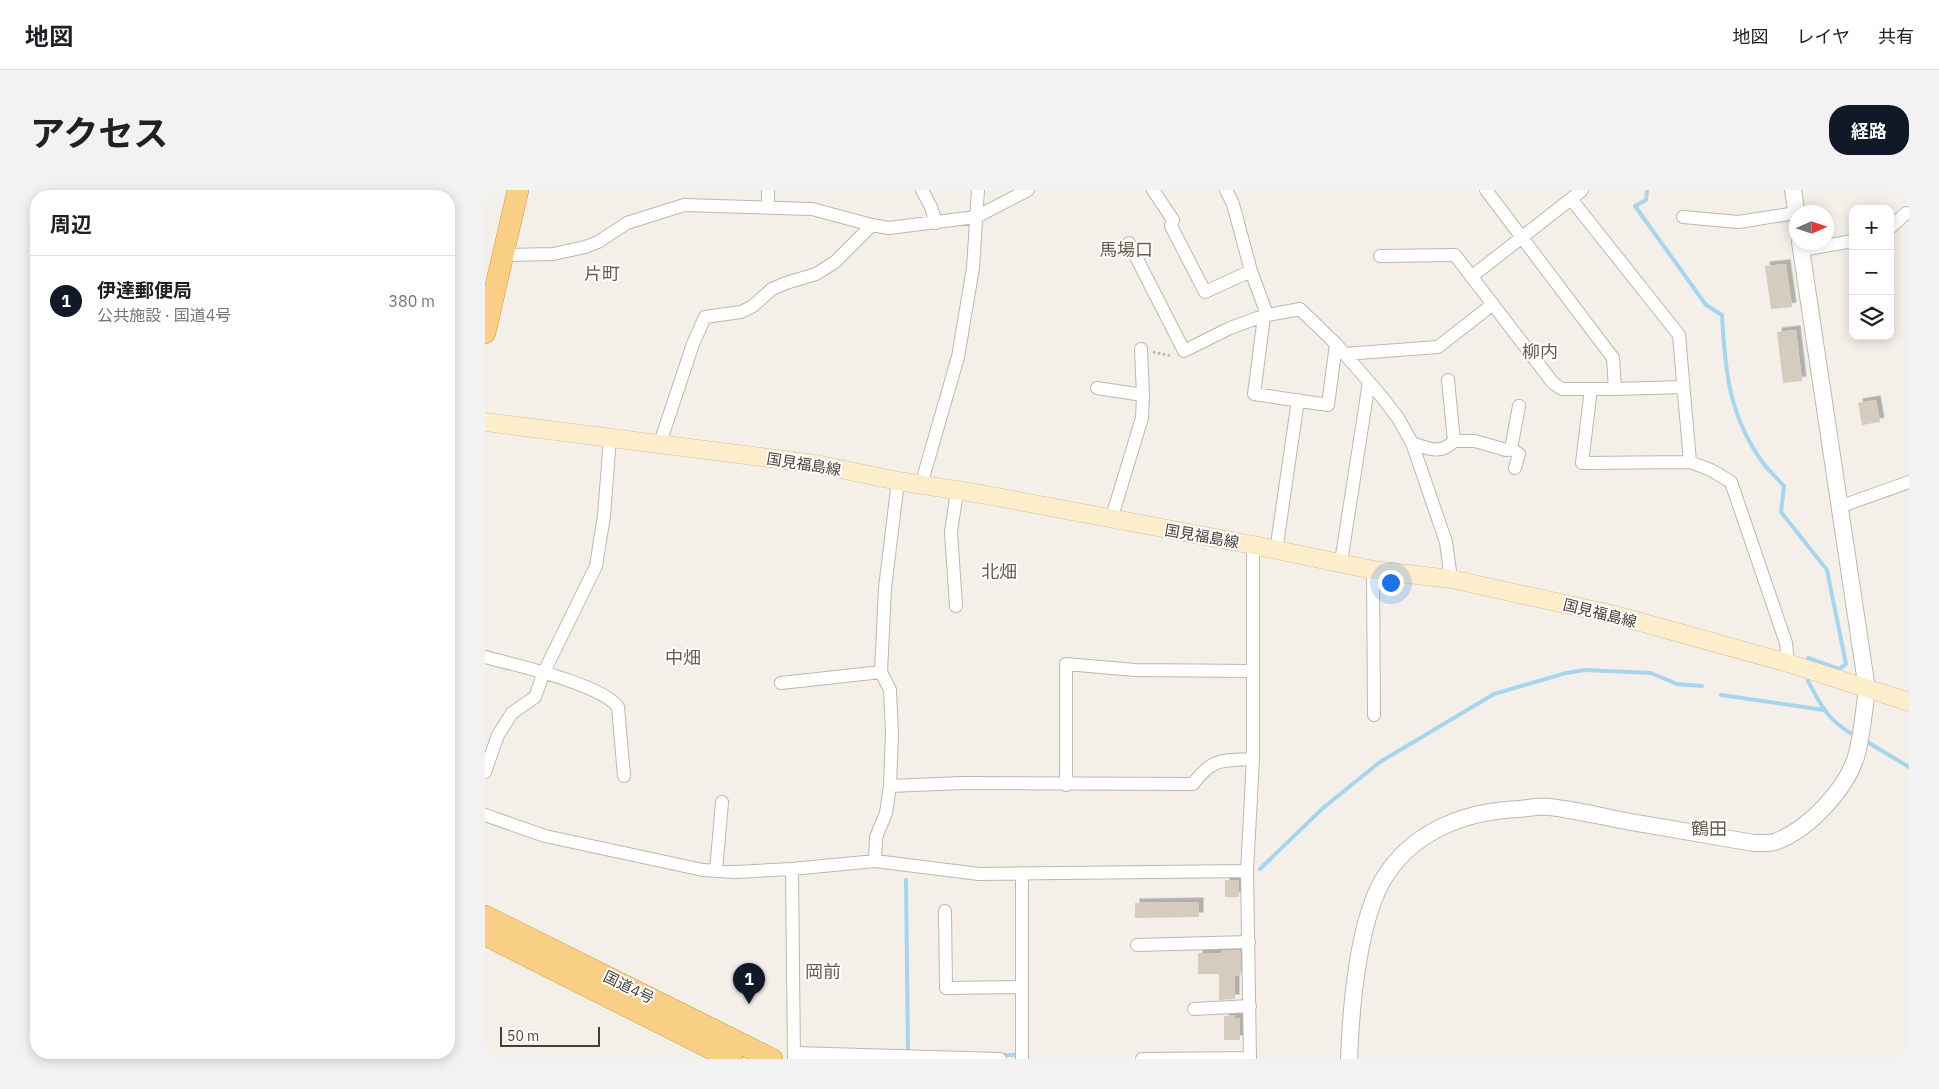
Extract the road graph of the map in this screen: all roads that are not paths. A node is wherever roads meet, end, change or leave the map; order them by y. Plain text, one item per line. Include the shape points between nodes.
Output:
1 (518, 190) edge
2 (768, 190) edge
3 (922, 190) edge
4 (978, 190) edge
5 (1028, 190) edge
6 (1153, 190) edge
7 (1226, 190) edge
8 (1486, 190) edge
9 (1582, 190) edge
10 (1793, 190) edge
11 (1571, 199) junction
12 (1795, 205) edge
13 (768, 207) junction
14 (1906, 214) dead end
15 (1789, 215) edge
16 (976, 217) junction
17 (1683, 217) dead end
18 (936, 223) junction
19 (1894, 224) edge
20 (872, 225) junction
21 (1521, 238) junction
22 (1849, 241) edge
23 (1129, 243) dead end
24 (1834, 243) edge
25 (1802, 250) edge
26 (503, 256) junction
27 (1380, 256) dead end
28 (1251, 271) junction
29 (1471, 277) junction
30 (1493, 304) junction
31 (1263, 316) junction
32 (485, 333) edge
33 (1141, 349) road end
34 (1340, 349) junction
35 (1448, 380) dead end
36 (1369, 382) junction
37 (1097, 388) dead end
38 (1683, 388) junction
39 (1591, 389) junction
40 (1615, 389) junction
41 (1143, 395) junction
42 (1298, 400) junction
43 (1519, 406) dead end
44 (485, 422) edge
45 (610, 438) junction
46 (1454, 440) junction
47 (660, 443) junction
48 (1412, 443) junction
49 (1511, 449) junction
50 (1690, 462) junction
51 (1515, 468) dead end
52 (899, 481) junction
53 (1909, 482) edge
54 (921, 485) junction
55 (957, 491) junction
56 (1839, 507) junction
57 (1111, 520) junction
58 (1253, 546) junction
59 (1276, 551) junction
60 (1341, 562) junction
61 (1373, 570) junction
62 (1451, 579) junction
63 (956, 606) dead end
64 (485, 657) edge
65 (1788, 663) junction
66 (1253, 670) junction
67 (544, 672) junction
68 (881, 672) junction
69 (781, 683) dead end
70 (1867, 689) junction
71 (1909, 702) edge
72 (1373, 715) dead end
73 (1253, 760) junction
74 (485, 772) edge
75 (624, 776) dead end
76 (1066, 785) junction
77 (890, 786) junction
78 (722, 802) dead end
79 (485, 815) edge
80 (875, 861) junction
81 (792, 869) junction
82 (716, 871) junction
83 (1247, 871) junction
84 (1022, 874) junction
85 (945, 911) dead end
86 (485, 916) edge
87 (485, 935) edge
88 (1249, 942) junction
89 (1137, 944) dead end
90 (1022, 987) junction
91 (1250, 1006) junction
92 (1194, 1009) dead end
93 (794, 1056) edge
94 (1022, 1056) edge
95 (1251, 1058) edge
96 (731, 1059) edge
97 (772, 1059) edge
98 (1000, 1059) edge
99 (1142, 1059) edge
100 (1349, 1059) edge

1 - 26 highway
2 - 13 street
3 - 18 street
4 - 16 street
5 - 16 street
6 - 28 street via 1173,220 1171,226 1205,292
7 - 28 street via 1233,204
8 - 21 street
9 - 11 street
10 - 12 street
11 - 21 street
11 - 38 street via 1679,335
13 - 20 street via 812,208
13 - 26 street via 684,205 627,223 585,247 553,254
14 - 19 street
15 - 17 street via 1738,222
16 - 18 street
16 - 54 street via 973,268 958,357
18 - 20 street via 889,228
20 - 47 street via 835,262 817,274 772,289 741,312 705,317
21 - 29 street
21 - 40 street via 1613,358
22 - 24 street
23 - 31 street via 1184,351
25 - 56 street
26 - 32 highway
27 - 29 street via 1455,255
28 - 31 street via 1265,309
29 - 30 street
30 - 34 street via 1438,346
30 - 39 street via 1553,383 1562,389
31 - 34 street via 1300,309
31 - 42 street via 1254,394
33 - 41 street
34 - 36 street
34 - 42 street via 1328,405
35 - 46 street
36 - 48 street via 1398,418
36 - 60 street
37 - 41 street
38 - 40 street
38 - 50 street
39 - 40 street
39 - 50 street via 1582,464
41 - 57 street via 1142,418
42 - 59 street
43 - 49 street
44 - 45 main road, 国見福島線
45 - 47 main road, 国見福島線
45 - 67 street via 604,516 596,566
46 - 48 street via 1447,448 1432,450
46 - 49 street
47 - 52 main road, 国見福島線 via 816,464
48 - 62 street via 1446,542
49 - 51 street via 1519,454
50 - 65 street via 1731,482 1786,643
52 - 54 main road, 国見福島線
52 - 68 street via 885,588
53 - 56 street
54 - 55 main road, 国見福島線
55 - 57 main road, 国見福島線
55 - 63 street via 951,532
56 - 70 street
57 - 58 main road, 国見福島線
58 - 59 main road, 国見福島線
58 - 66 street
59 - 60 main road, 国見福島線
60 - 61 main road, 国見福島線
61 - 62 main road, 国見福島線
61 - 72 street
62 - 65 main road, 国見福島線 via 1615,615
64 - 67 street
65 - 70 main road, 国見福島線
66 - 73 street
66 - 76 street via 1135,670 1066,664
67 - 74 street via 535,696 512,713 497,735
67 - 75 street via 591,690 618,707
68 - 69 street
68 - 77 street via 890,690
70 - 71 main road, 国見福島線
70 - 100 street via 1856,757 1842,784 1812,819 1794,834 1775,842 1754,843 1548,807 1479,814 1456,820 1417,840 1387,872 1367,921 1355,990
73 - 76 street via 1219,761 1193,784
73 - 83 street
76 - 77 street via 962,783
77 - 80 street via 886,813 876,837
78 - 82 street
79 - 82 street via 545,836
80 - 81 street
80 - 84 street via 979,874
81 - 82 street
81 - 93 street
83 - 84 street
83 - 88 street
84 - 90 street
85 - 90 street via 945,988
86 - 97 highway, 国道4号
87 - 96 highway, 国道4号
88 - 89 street
88 - 91 street
90 - 94 street
91 - 92 street
91 - 95 street
93 - 98 street
95 - 99 street

